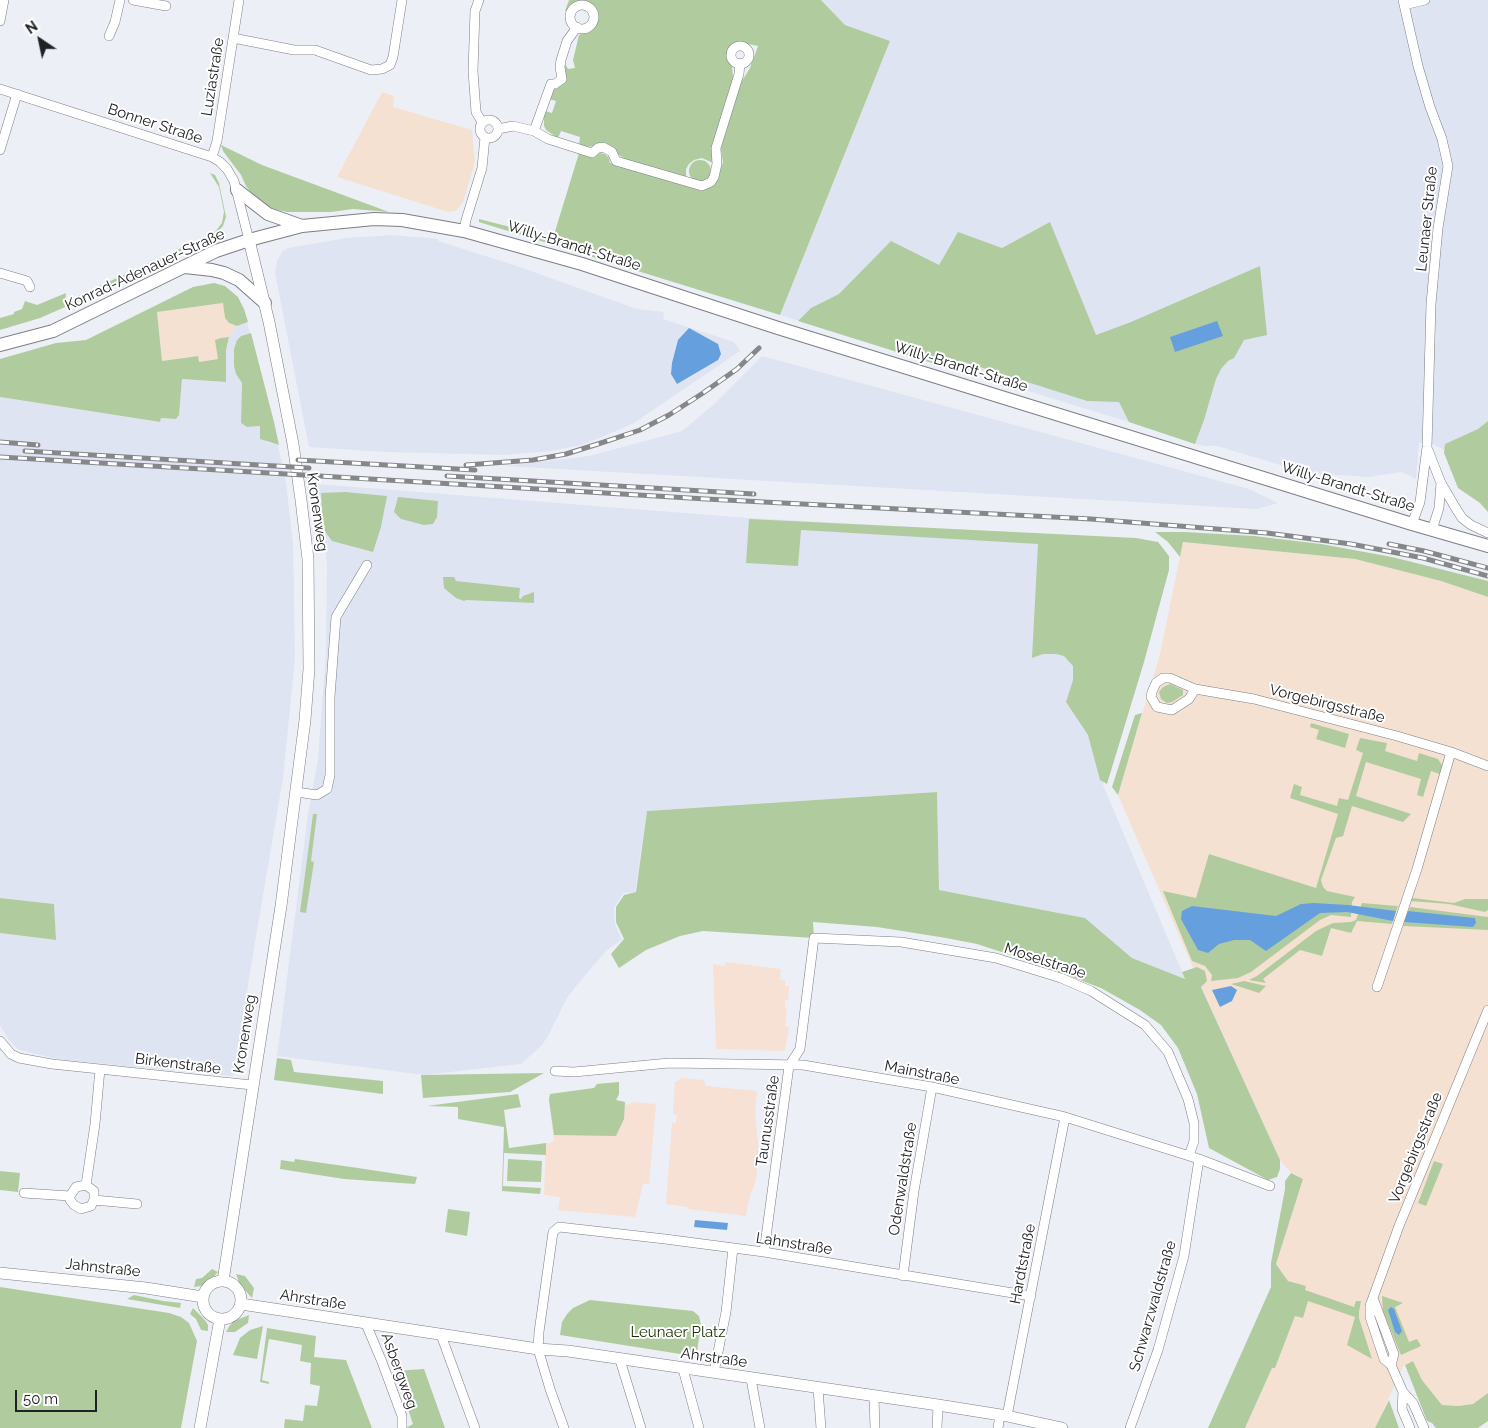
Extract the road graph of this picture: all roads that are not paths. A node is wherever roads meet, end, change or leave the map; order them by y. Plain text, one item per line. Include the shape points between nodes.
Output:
1 (4, 0) edge
2 (120, 0) edge
3 (133, 0) edge
4 (239, 0) edge
5 (402, 0) edge
6 (479, 0) edge
7 (1424, 0) edge
8 (1403, 2) edge
9 (166, 6) dead end
10 (0, 21) edge
11 (577, 27) dead end
12 (109, 36) dead end
13 (233, 38) junction
14 (740, 63) dead end
15 (0, 89) edge
16 (17, 94) junction
17 (482, 122) junction
18 (498, 129) junction
19 (534, 131) junction
20 (485, 137) junction
21 (0, 150) edge
22 (212, 157) junction
23 (237, 190) junction
24 (423, 224) joint
25 (302, 226) junction
26 (464, 231) junction
27 (250, 240) junction
28 (182, 267) junction
29 (0, 273) edge
30 (30, 288) dead end
31 (265, 303) junction
32 (0, 345) edge
33 (1427, 447) junction
34 (1441, 483) junction
35 (1412, 524) junction
36 (1432, 530) junction
37 (1488, 533) edge
38 (1488, 546) edge
39 (367, 565) dead end
40 (1195, 689) junction
41 (1451, 752) junction
42 (1488, 766) edge
43 (296, 792) junction
44 (814, 938) joint
45 (1377, 987) dead end
46 (1488, 1010) edge
47 (0, 1041) edge
48 (790, 1066) junction
49 (100, 1069) junction
50 (555, 1072) dead end
51 (252, 1085) junction
52 (932, 1087) junction
53 (1065, 1118) junction
54 (1194, 1157) junction
55 (86, 1185) junction
56 (1270, 1186) dead end
57 (24, 1192) dead end
58 (70, 1196) junction
59 (94, 1200) junction
60 (137, 1204) dead end
61 (733, 1248) junction
62 (764, 1252) junction
63 (0, 1272) edge
64 (903, 1276) junction
65 (224, 1281) junction
66 (1031, 1296) junction
67 (204, 1297) junction
68 (241, 1304) junction
69 (220, 1320) junction
70 (366, 1324) junction
71 (441, 1335) junction
72 (538, 1349) junction
73 (620, 1360) junction
74 (683, 1369) junction
75 (714, 1372) junction
76 (751, 1379) junction
77 (818, 1389) junction
78 (1402, 1392) junction
79 (874, 1397) junction
80 (938, 1405) junction
81 (1004, 1415) junction
82 (200, 1428) edge
83 (402, 1428) edge
84 (475, 1428) edge
85 (564, 1428) edge
86 (641, 1428) edge
87 (699, 1428) edge
88 (760, 1428) edge
89 (821, 1428) edge
90 (875, 1428) edge
91 (937, 1428) edge
92 (998, 1428) edge
93 (1062, 1428) edge
94 (1130, 1428) edge
95 (1410, 1428) edge
96 (1424, 1428) edge

1 - 10 street
2 - 12 street
3 - 9 street
4 - 13 street, Luziastraße
5 - 13 street via 393,57 390,65 382,69 371,70 315,50 294,50
6 - 17 street via 475,11 473,71 476,112
7 - 8 street
8 - 33 street, Leunaer Straße via 1448,166 1431,304
11 - 19 street via 567,41 561,60 562,79 551,84
13 - 22 street, Luziastraße
14 - 19 street via 716,148 716,170 707,184 696,185 616,160 612,152 604,148 592,153 548,139
15 - 16 street, Bonner Straße
16 - 21 street
16 - 22 street, Bonner Straße
17 - 18 street via 493,120
17 - 20 street via 480,130
18 - 19 street via 513,126
18 - 20 street via 496,135
20 - 26 street via 482,168
22 - 23 street, Bonner Straße via 227,169
23 - 25 main road via 268,214
23 - 27 street, Bonner Straße
24 - 25 main road, Konrad-Adenauer-Straße via 374,219
24 - 26 main road, Willy-Brandt-Straße
25 - 27 main road, Konrad-Adenauer-Straße
26 - 35 main road, Willy-Brandt-Straße via 582,264
27 - 28 main road, Konrad-Adenauer-Straße
27 - 31 street, Kronenweg
28 - 31 main road via 224,273 239,280
28 - 32 main road, Konrad-Adenauer-Straße via 53,331
29 - 30 street via 26,281
31 - 43 street, Kronenweg via 293,444 308,559 310,669
33 - 34 street, Leunaer Straße
33 - 35 street, Leunaer Straße via 1420,502
34 - 36 street, Leunaer Straße via 1439,508
34 - 37 street, Leunaer Straße via 1462,518
35 - 36 main road, Willy-Brandt-Straße
36 - 38 main road, Willy-Brandt-Straße
39 - 43 street via 336,618 327,789 316,795
40 - 40 street, Vorgebirgsstraße via 1189,699 1172,710 1157,707 1151,698 1156,683 1163,678
40 - 41 street, Vorgebirgsstraße via 1254,699
41 - 42 street, Vorgebirgsstraße
41 - 45 street
43 - 51 street, Kronenweg
44 - 48 street, Taunusstraße via 800,1049
44 - 54 street, Moselstraße via 901,942 996,958 1062,978 1091,991 1144,1026 1168,1052 1188,1099 1194,1123
46 - 78 street, Vorgebirgsstraße via 1399,1226 1370,1306 1370,1317 1384,1359 1391,1365
47 - 49 street, Birkenstraße via 19,1058
48 - 50 street, Mainstraße via 676,1063
48 - 52 street, Mainstraße via 803,1065
48 - 62 street, Taunusstraße
49 - 51 street, Birkenstraße
49 - 55 street
51 - 65 street, Kronenweg
52 - 53 street, Mainstraße
52 - 64 street, Odenwaldstraße
53 - 54 street, Mainstraße
53 - 66 street, Hardtstraße
54 - 56 street, Mainstraße
54 - 94 street, Schwarzwaldstraße via 1184,1256 1158,1350
55 - 58 street via 76,1187
55 - 59 street via 94,1191
57 - 58 street
58 - 59 street via 74,1204 83,1209 91,1206
59 - 60 street
61 - 62 street, Lahnstraße
61 - 72 street, Lahnstraße via 555,1228
61 - 75 street via 726,1312
62 - 64 street, Lahnstraße
63 - 67 street, Jahnstraße
64 - 66 street, Lahnstraße
65 - 67 street via 210,1285
65 - 68 street via 238,1290
66 - 81 street, Hardtstraße
67 - 69 street via 207,1312
68 - 69 street via 235,1315
68 - 70 street, Ahrstraße
69 - 82 street
70 - 71 street, Ahrstraße
70 - 83 street, Asbergweg via 402,1416
71 - 72 street, Ahrstraße
71 - 84 street
72 - 73 street, Ahrstraße
72 - 85 street
73 - 74 street, Ahrstraße
73 - 86 street
74 - 75 street, Ahrstraße
74 - 87 street
75 - 76 street, Ahrstraße
76 - 77 street, Ahrstraße
76 - 88 street
77 - 79 street, Ahrstraße
77 - 89 street
78 - 95 street, Vorgebirgsstraße via 1402,1408
78 - 96 street, Vorgebirgsstraße via 1413,1403
79 - 80 street, Ahrstraße
79 - 90 street
80 - 81 street, Ahrstraße
80 - 91 street
81 - 92 street, Hardtstraße
81 - 93 street, Ahrstraße

